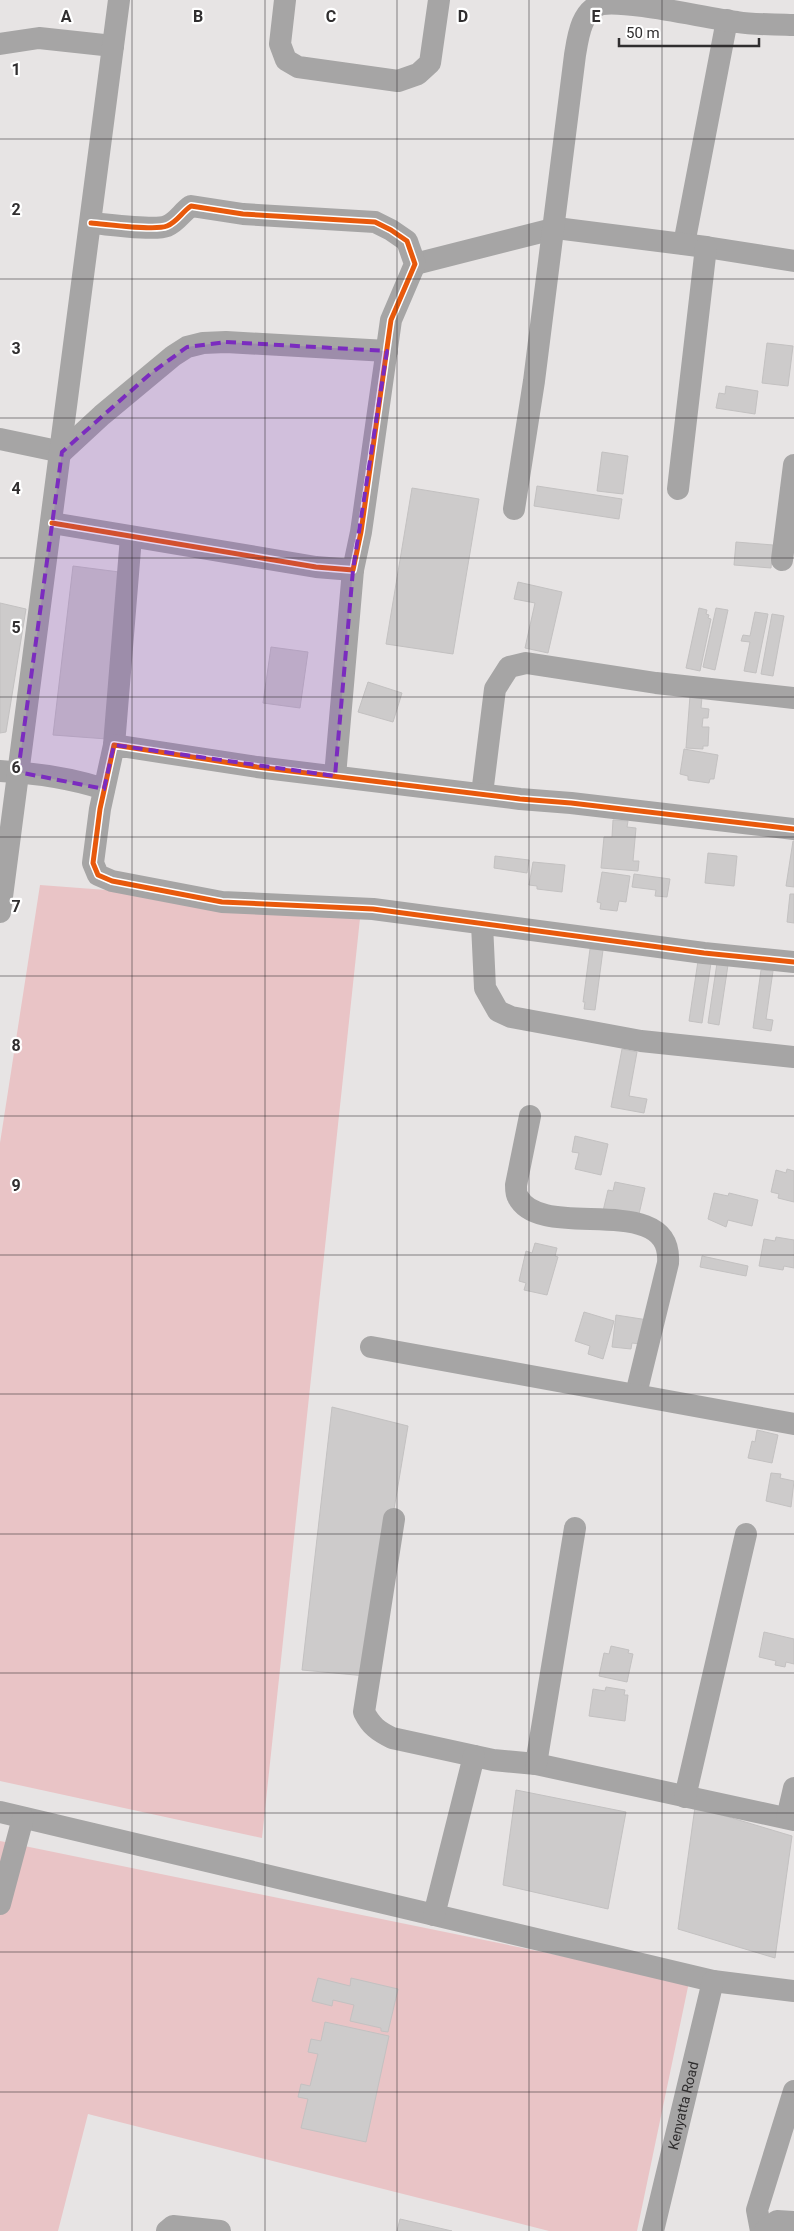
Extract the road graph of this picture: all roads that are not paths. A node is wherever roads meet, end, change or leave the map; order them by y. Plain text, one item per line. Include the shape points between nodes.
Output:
1 (119, 0) edge
2 (285, 0) edge
3 (438, 0) edge
4 (727, 20) junction
5 (794, 25) edge
6 (0, 44) edge
7 (113, 46) junction
8 (91, 223) junction
9 (553, 229) junction
10 (695, 246) junction
11 (794, 261) edge
12 (414, 264) junction
13 (387, 351) junction
14 (0, 439) edge
15 (62, 452) junction
16 (794, 465) edge
17 (678, 488) dead end
18 (514, 510) dead end
19 (52, 524) junction
20 (131, 537) junction
21 (782, 560) dead end
22 (354, 570) junction
23 (794, 698) edge
24 (114, 745) junction
25 (9, 771) edge
26 (335, 776) junction
27 (104, 789) junction
28 (482, 794) junction
29 (794, 829) edge
30 (0, 912) edge
31 (482, 924) junction
32 (794, 962) edge
33 (794, 1057) edge
34 (530, 1116) dead end
35 (371, 1347) dead end
36 (636, 1394) junction
37 (793, 1419) edge
38 (394, 1520) dead end
39 (575, 1528) dead end
40 (746, 1534) dead end
41 (474, 1756) junction
42 (536, 1764) junction
43 (794, 1788) edge
44 (685, 1797) junction
45 (0, 1812) edge
46 (23, 1818) junction
47 (791, 1819) edge
48 (0, 1904) edge
49 (434, 1915) junction
50 (713, 1981) junction
51 (794, 1991) edge
52 (794, 2091) edge
53 (794, 2222) edge
54 (166, 2231) edge
55 (220, 2231) edge
56 (654, 2231) edge
57 (761, 2231) edge
58 (765, 2231) edge

1 - 7 street
2 - 3 street via 280,44 286,60 298,67 398,81 418,74 430,63
4 - 5 street
4 - 9 street via 623,2 601,4 589,11 579,30 576,47
4 - 10 street
6 - 7 street via 39,38
7 - 8 street
8 - 12 street via 160,228 172,223 191,206 244,214 375,222 407,241
8 - 15 street
9 - 10 street
9 - 12 street
9 - 18 street
10 - 11 street
10 - 17 street
12 - 13 street via 391,320
13 - 15 street via 226,342 187,347 150,374
13 - 22 street
14 - 15 street
15 - 19 street
16 - 21 street
19 - 20 street
19 - 25 street
20 - 22 street via 316,567
20 - 24 street
22 - 26 street
23 - 28 street via 656,683 526,663 509,667 495,689
24 - 26 street
24 - 27 street
25 - 27 street
25 - 30 street
26 - 28 street
27 - 31 street via 93,863 98,875 112,881 222,902 373,909
28 - 29 street
31 - 32 street
31 - 33 street via 485,988 498,1011 511,1017 641,1041
34 - 36 street via 516,1185 517,1196 526,1206 545,1215 626,1222 650,1228 663,1238 669,1251
35 - 36 street
36 - 37 street
38 - 41 street via 364,1712 369,1724 392,1738
39 - 42 street
40 - 44 street
41 - 42 street
41 - 49 street
42 - 44 street
43 - 47 street
44 - 47 street
45 - 46 street
46 - 48 street
46 - 49 street
49 - 50 street
50 - 51 street
50 - 56 street, Kenyatta Road
52 - 57 street via 757,2210
53 - 58 street via 777,2221
54 - 55 street via 173,2226

